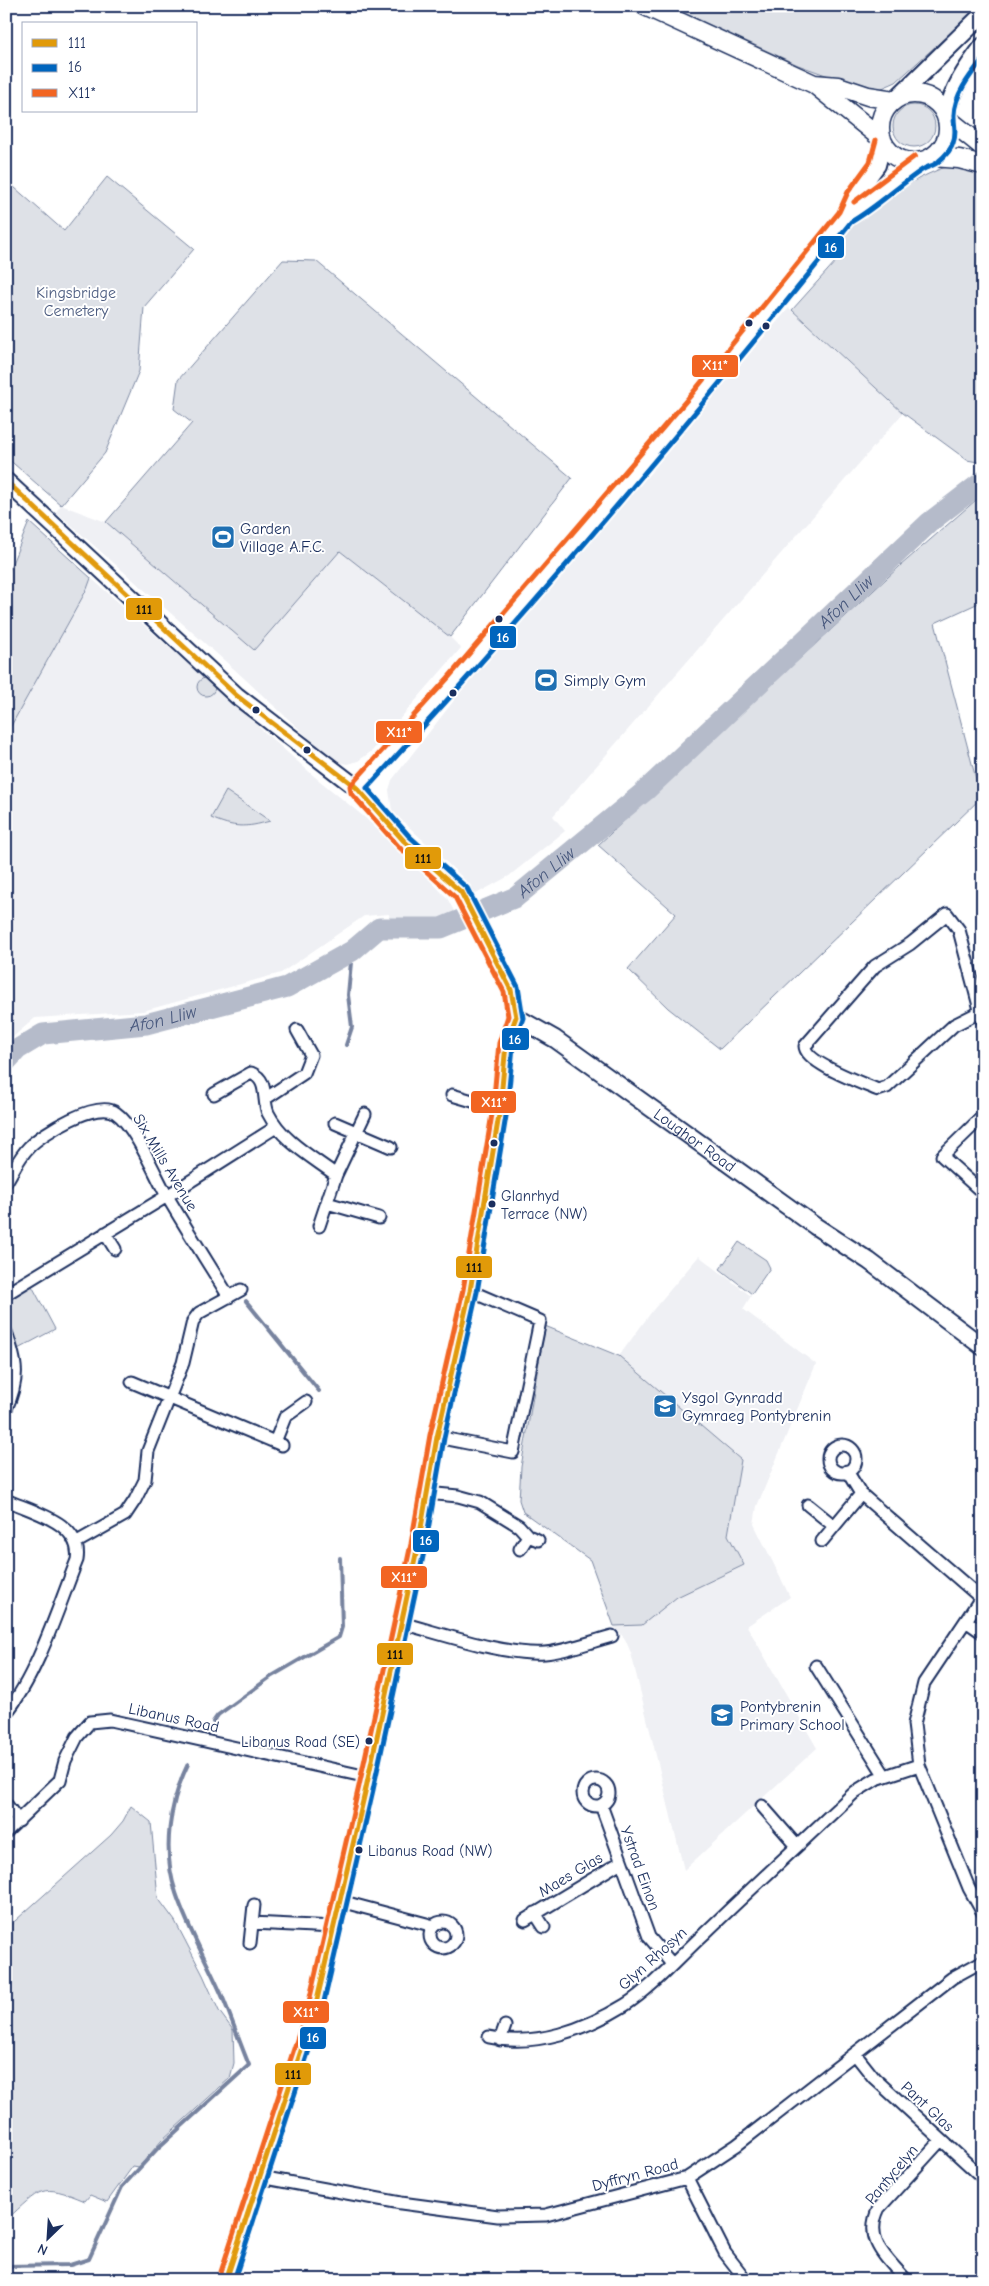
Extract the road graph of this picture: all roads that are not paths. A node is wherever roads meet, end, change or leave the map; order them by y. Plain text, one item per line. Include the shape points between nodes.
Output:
1 (645, 6) edge
2 (983, 14) edge
3 (983, 46) edge
4 (814, 84) junction
5 (896, 99) junction
6 (947, 117) junction
7 (882, 140) junction
8 (983, 147) edge
9 (927, 159) junction
10 (983, 165) edge
11 (846, 216) junction
12 (6, 481) edge
13 (357, 788) junction
14 (516, 1017) junction
15 (981, 1017) edge
16 (297, 1030) dead end
17 (214, 1094) dead end
18 (452, 1095) dead end
19 (265, 1099) junction
20 (500, 1109) junction
21 (364, 1114) dead end
22 (983, 1116) edge
23 (335, 1123) dead end
24 (276, 1127) junction
25 (356, 1132) junction
26 (391, 1147) dead end
27 (336, 1175) junction
28 (6, 1182) edge
29 (983, 1193) edge
30 (167, 1196) junction
31 (327, 1204) junction
32 (379, 1218) dead end
33 (319, 1226) dead end
34 (106, 1233) junction
35 (115, 1249) dead end
36 (240, 1290) dead end
37 (470, 1291) junction
38 (6, 1294) edge
39 (229, 1297) junction
40 (6, 1332) edge
41 (983, 1347) edge
42 (132, 1382) dead end
43 (168, 1397) junction
44 (306, 1402) dead end
45 (6, 1409) edge
46 (437, 1437) junction
47 (847, 1471) dead end
48 (426, 1493) junction
49 (860, 1494) junction
50 (6, 1500) edge
51 (808, 1504) dead end
52 (834, 1526) junction
53 (822, 1541) dead end
54 (77, 1542) junction
55 (520, 1549) dead end
56 (982, 1596) edge
57 (966, 1621) junction
58 (401, 1623) junction
59 (983, 1633) edge
60 (612, 1636) dead end
61 (816, 1666) dead end
62 (6, 1713) edge
63 (919, 1765) junction
64 (368, 1776) junction
65 (885, 1776) junction
66 (6, 1804) edge
67 (601, 1805) dead end
68 (762, 1806) dead end
69 (19, 1821) junction
70 (6, 1832) edge
71 (797, 1846) junction
72 (621, 1862) junction
73 (340, 1901) junction
74 (254, 1906) dead end
75 (983, 1912) edge
76 (252, 1923) junction
77 (434, 1926) dead end
78 (334, 1927) junction
79 (544, 1928) dead end
80 (250, 1943) dead end
81 (983, 1961) edge
82 (672, 1964) junction
83 (505, 2026) dead end
84 (488, 2037) dead end
85 (500, 2040) junction
86 (855, 2054) junction
87 (941, 2140) junction
88 (260, 2177) junction
89 (687, 2178) junction
90 (983, 2178) edge
91 (226, 2280) edge
92 (746, 2280) edge
93 (751, 2280) edge
94 (763, 2280) edge
95 (906, 2280) edge

1 - 4 main road
2 - 5 main road
3 - 6 main road via 962,74 953,92
4 - 5 main road
4 - 7 main road
5 - 6 main road via 907,94 927,96 940,104
5 - 7 main road via 882,115
6 - 8 main road
6 - 9 main road via 949,130 946,141
7 - 9 main road via 900,159
7 - 11 main road via 877,165 854,196
9 - 10 main road via 959,159
9 - 11 main road
11 - 13 main road via 696,400 454,683
12 - 13 main road via 237,696
13 - 14 main road via 404,841 461,892 511,990
14 - 20 main road via 506,1044
14 - 41 main road, Loughor Road via 563,1045 815,1226 869,1261
15 - 15 street via 954,1025 887,1087 878,1090 818,1063 805,1051 805,1046 875,966 910,944 947,914 959,930
16 - 19 street via 311,1055 304,1073
17 - 19 street via 251,1073 263,1084
18 - 20 street
19 - 24 street via 267,1111
20 - 37 main road
21 - 25 street
22 - 29 street via 942,1156
23 - 25 street
24 - 27 street via 290,1142
24 - 30 street
25 - 26 street
25 - 27 street
27 - 31 street
28 - 30 street, Six Mills Avenue via 29,1147 40,1138 82,1114 110,1109 124,1120
30 - 34 street
30 - 39 street, Six Mills Avenue
31 - 32 street
31 - 33 street
34 - 35 street
34 - 38 street
36 - 39 street
37 - 46 main road
37 - 46 street via 540,1321 513,1452
39 - 43 street via 198,1313 183,1363
40 - 45 street via 15,1357 17,1378
42 - 43 street
43 - 44 street via 279,1443 285,1417
43 - 54 street via 148,1451 145,1480 135,1500 125,1515
46 - 48 main road
47 - 49 street
48 - 55 street via 480,1502 533,1538
48 - 58 main road
49 - 52 street
49 - 56 street
50 - 54 street via 68,1529
51 - 52 street
52 - 53 street
54 - 62 street via 77,1560 34,1666
56 - 57 street
57 - 59 street
57 - 63 street via 924,1683 914,1724
58 - 60 street via 506,1649 544,1653
58 - 64 main road
61 - 65 street
63 - 65 street, Glyn Rhosyn
63 - 75 street via 969,1888
64 - 69 street, Libanus Road via 110,1720 90,1722 77,1737 60,1780
64 - 73 main road
65 - 71 street, Glyn Rhosyn via 855,1792
66 - 69 street
67 - 72 street, Ystrad Einon
68 - 71 street
69 - 70 street
71 - 82 street, Glyn Rhosyn
72 - 79 street, Maes Glas via 530,1916
72 - 82 street, Ystrad Einon via 649,1937
73 - 77 street
73 - 78 main road
74 - 76 street
76 - 78 street
76 - 80 street
78 - 88 main road via 316,2008
81 - 86 street, Dyffryn Road via 952,1978
82 - 85 street, Glyn Rhosyn via 633,1999 586,2024 535,2039
83 - 85 street
84 - 85 street, Glyn Rhosyn
86 - 87 street, Pant Glas via 874,2078
86 - 89 street, Dyffryn Road via 737,2145
87 - 90 street, Pant Glas
87 - 95 street, Pantycelyn via 879,2208 873,2222 875,2242
88 - 89 street, Dyffryn Road via 401,2203 498,2216 546,2215
88 - 91 main road
89 - 92 street via 725,2253
93 - 94 street

